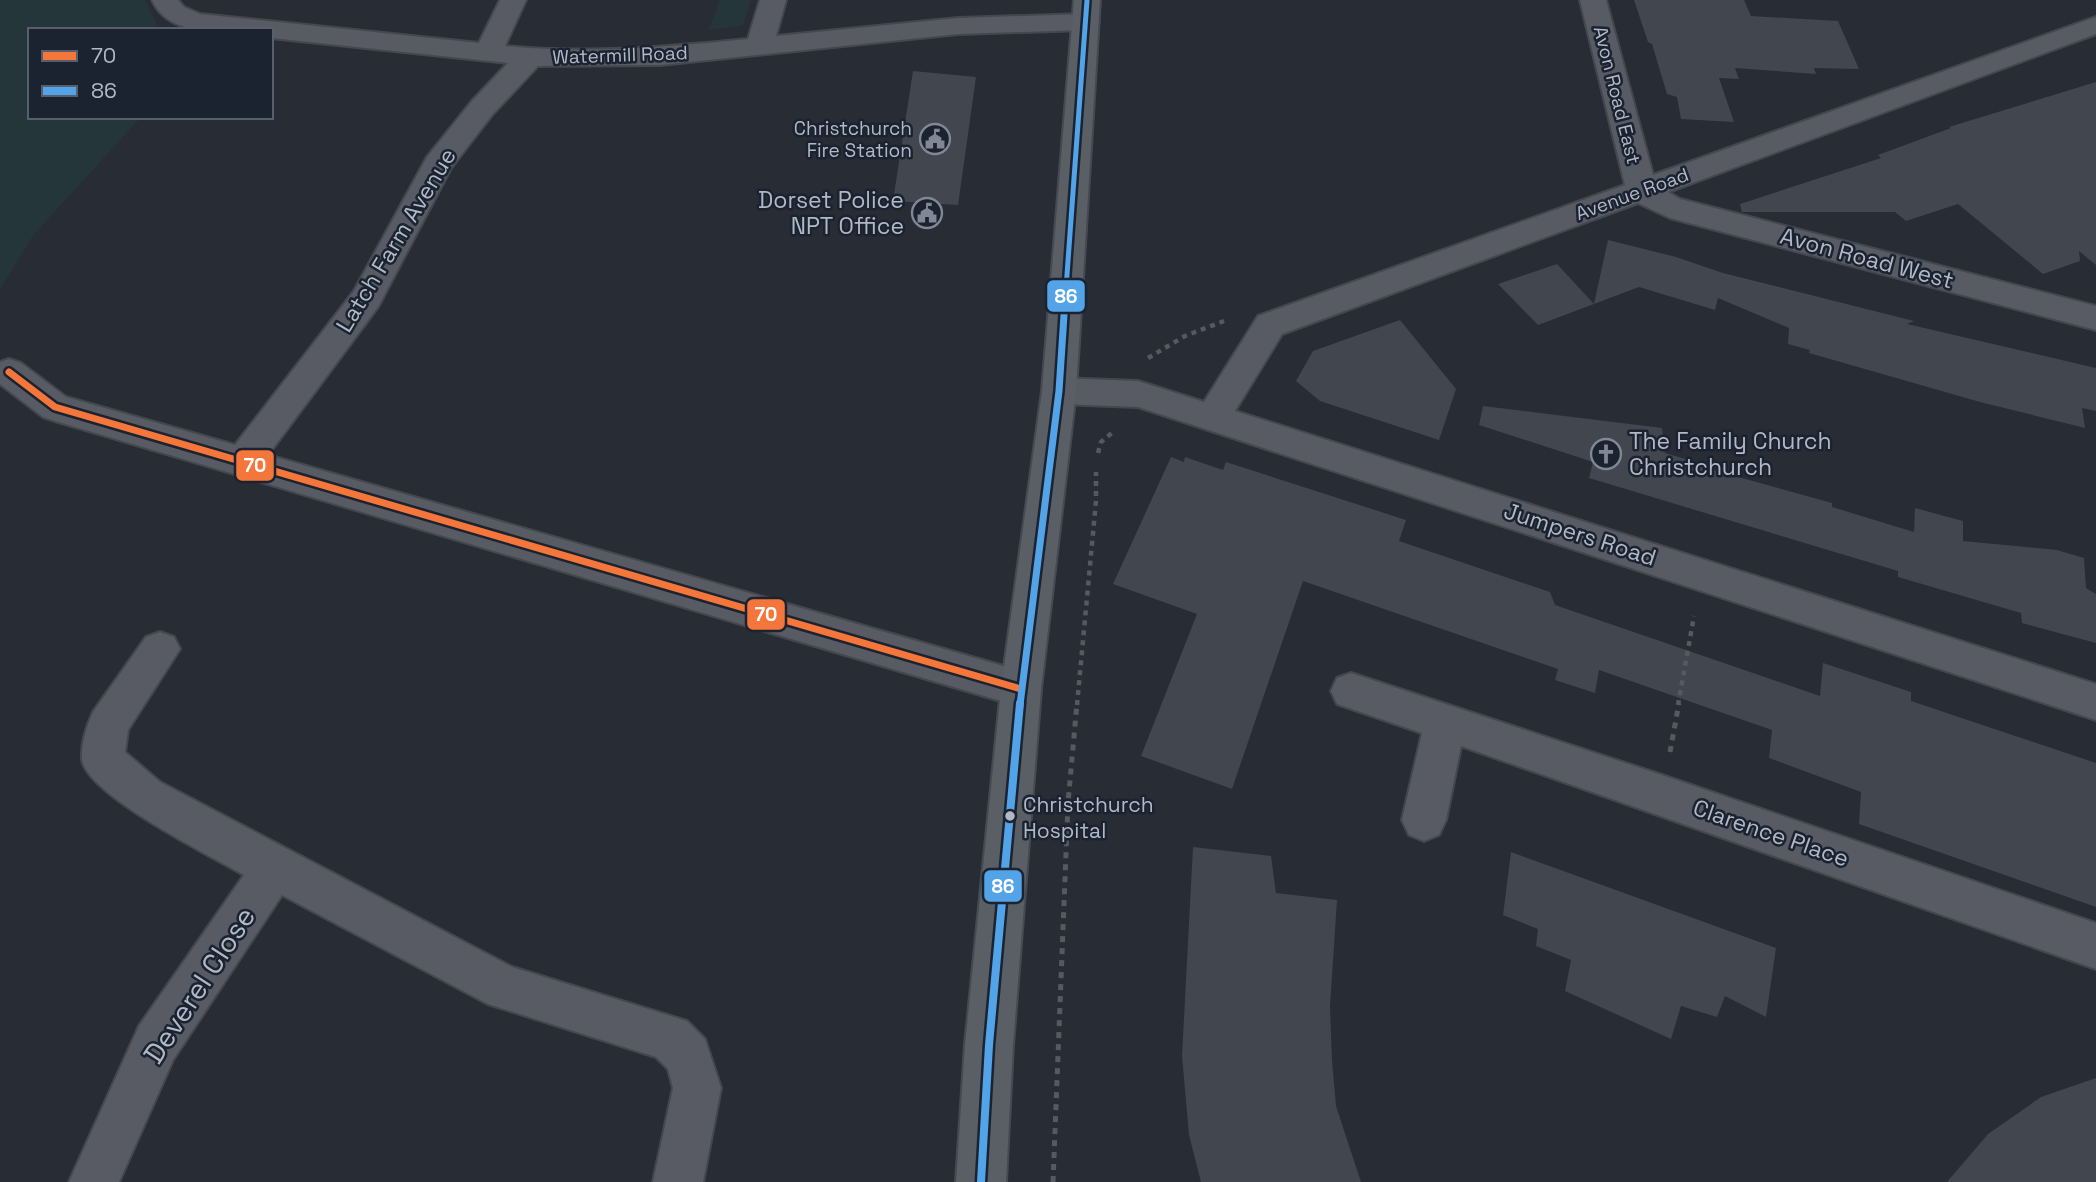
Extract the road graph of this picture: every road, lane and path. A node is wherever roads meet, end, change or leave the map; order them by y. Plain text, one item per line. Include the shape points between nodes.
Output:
1 (165, 0) edge
2 (513, 0) edge
3 (774, 0) edge
4 (1593, 0) edge
5 (1086, 11) edge
6 (2096, 26) edge
7 (256, 28) edge
8 (273, 30) edge
9 (759, 47) junction
10 (488, 53) junction
11 (530, 57) junction
12 (1642, 191) junction
13 (2096, 318) edge
14 (1270, 326) junction
15 (9, 372) dead end
16 (1059, 391) junction
17 (1139, 394) junction
18 (1213, 417) junction
19 (243, 462) junction
20 (1701, 573) junction
21 (160, 649) dead end
22 (1021, 689) junction
23 (1351, 691) dead end
24 (2096, 702) edge
25 (1445, 722) junction
26 (1662, 795) junction
27 (1424, 820) dead end
28 (275, 868) junction
29 (2096, 946) edge
30 (94, 1182) edge
31 (678, 1182) edge
32 (981, 1182) edge
33 (1053, 1182) edge

1 - 7 street, Watermill Road via 172,12 184,19
2 - 10 street
3 - 9 street
4 - 12 street, Avon Road East
5 - 9 street, Watermill Road
5 - 16 main road
6 - 12 street, Avenue Road
8 - 10 street, Watermill Road
9 - 11 street, Watermill Road via 660,55
10 - 11 street, Watermill Road
11 - 19 street, Latch Farm Avenue via 438,164 366,299
12 - 13 street, Avon Road West via 1670,207
12 - 14 street, Avenue Road
14 - 17 path via 1239,320 1213,322 1161,347 1145,360
14 - 18 street
15 - 19 street via 55,407
16 - 17 street, Jumpers Road
16 - 22 main road
17 - 18 street, Jumpers Road
17 - 33 path via 1141,413 1101,442 1096,461 1068,803
18 - 20 street, Jumpers Road
19 - 22 street
20 - 24 street, Jumpers Road
20 - 26 path
21 - 28 street via 108,725 103,760 145,796
22 - 32 main road
23 - 25 street, Clarence Place
25 - 26 street, Clarence Place
25 - 27 street
26 - 29 street, Clarence Place
28 - 30 street, Deverel Close via 156,1043
28 - 31 street via 504,988 670,1038 688,1056 697,1088

